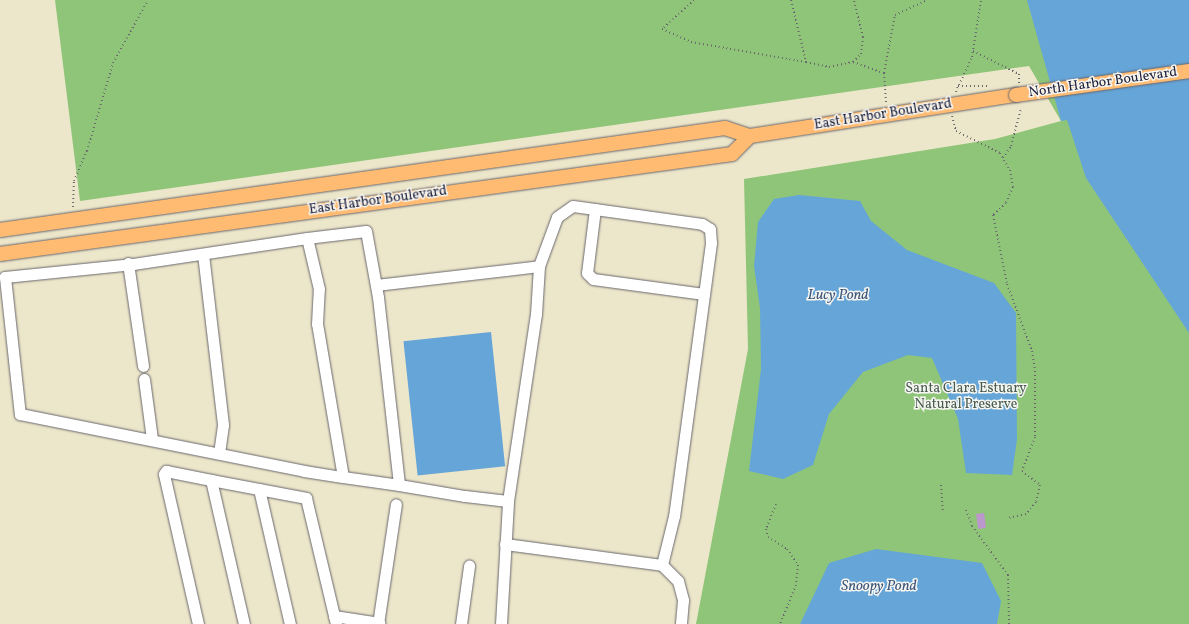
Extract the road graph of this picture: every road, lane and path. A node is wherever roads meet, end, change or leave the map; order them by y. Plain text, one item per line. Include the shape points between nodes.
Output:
1 (148, 0) edge
2 (694, 0) edge
3 (791, 0) edge
4 (854, 0) edge
5 (928, 0) edge
6 (981, 0) edge
7 (972, 51) junction
8 (806, 62) junction
9 (854, 62) junction
10 (1189, 71) edge
11 (884, 73) junction
12 (958, 86) dead end
13 (1019, 96) junction
14 (949, 105) junction
15 (885, 115) junction
16 (750, 136) junction
17 (1003, 158) junction
18 (594, 209) junction
19 (75, 220) junction
20 (0, 230) edge
21 (307, 238) junction
22 (0, 254) edge
23 (203, 254) junction
24 (128, 263) junction
25 (539, 266) junction
26 (376, 285) junction
27 (704, 294) junction
28 (143, 366) dead end
29 (144, 379) dead end
30 (152, 439) junction
31 (219, 453) junction
32 (343, 477) junction
33 (211, 480) junction
34 (941, 485) dead end
35 (399, 486) junction
36 (259, 489) junction
37 (508, 501) junction
38 (396, 504) dead end
39 (776, 504) dead end
40 (966, 510) dead end
41 (943, 513) dead end
42 (1008, 518) dead end
43 (505, 544) junction
44 (662, 565) junction
45 (469, 566) dead end
46 (335, 620) edge
47 (378, 623) edge
48 (198, 624) edge
49 (244, 624) edge
50 (290, 624) edge
51 (461, 624) edge
52 (501, 624) edge
53 (681, 624) edge
54 (780, 624) edge
55 (1009, 624) edge

1 - 19 path via 113,63 87,150 74,181
2 - 8 path via 662,29 692,42
3 - 8 path
4 - 9 path via 863,48
5 - 11 path via 895,15
6 - 7 path
7 - 12 path
7 - 13 path via 1019,74
8 - 9 path via 829,67
9 - 11 path
10 - 13 main road, North Harbor Boulevard, bridge
11 - 15 path
13 - 14 main road, East Harbor Boulevard
13 - 17 path via 1010,146
14 - 15 main road, East Harbor Boulevard
14 - 17 path via 956,131 989,147
15 - 16 main road, East Harbor Boulevard
16 - 19 main road, East Harbor Boulevard via 725,128
16 - 22 main road, East Harbor Boulevard via 732,154
17 - 42 path via 1013,187 1006,203 993,215 1006,284 1032,351 1035,371 1035,437 1022,471 1040,485 1036,502 1026,514
18 - 25 lane via 573,206 557,217
18 - 27 lane via 702,224 710,229 711,243
18 - 27 lane via 587,273 593,279
19 - 20 main road, East Harbor Boulevard
21 - 23 lane
21 - 26 lane via 366,231
21 - 32 lane via 320,289 317,324 326,357
23 - 24 lane
23 - 31 lane via 223,424
24 - 28 lane
24 - 30 lane via 5,277 20,414
25 - 26 lane
25 - 37 lane via 536,314
26 - 35 lane
27 - 44 lane via 674,516
29 - 30 lane
30 - 31 lane
31 - 32 lane
32 - 35 lane
33 - 36 lane
33 - 48 lane via 166,471 164,474
33 - 49 lane
34 - 41 path
35 - 37 lane
36 - 46 lane via 306,498
36 - 50 lane
37 - 43 lane
38 - 47 lane
39 - 54 path via 766,529 768,537 787,549 798,565 796,585
40 - 55 path via 972,526 1008,575
43 - 44 lane
43 - 52 lane
44 - 53 lane via 678,580 684,600
45 - 51 lane
46 - 47 lane

